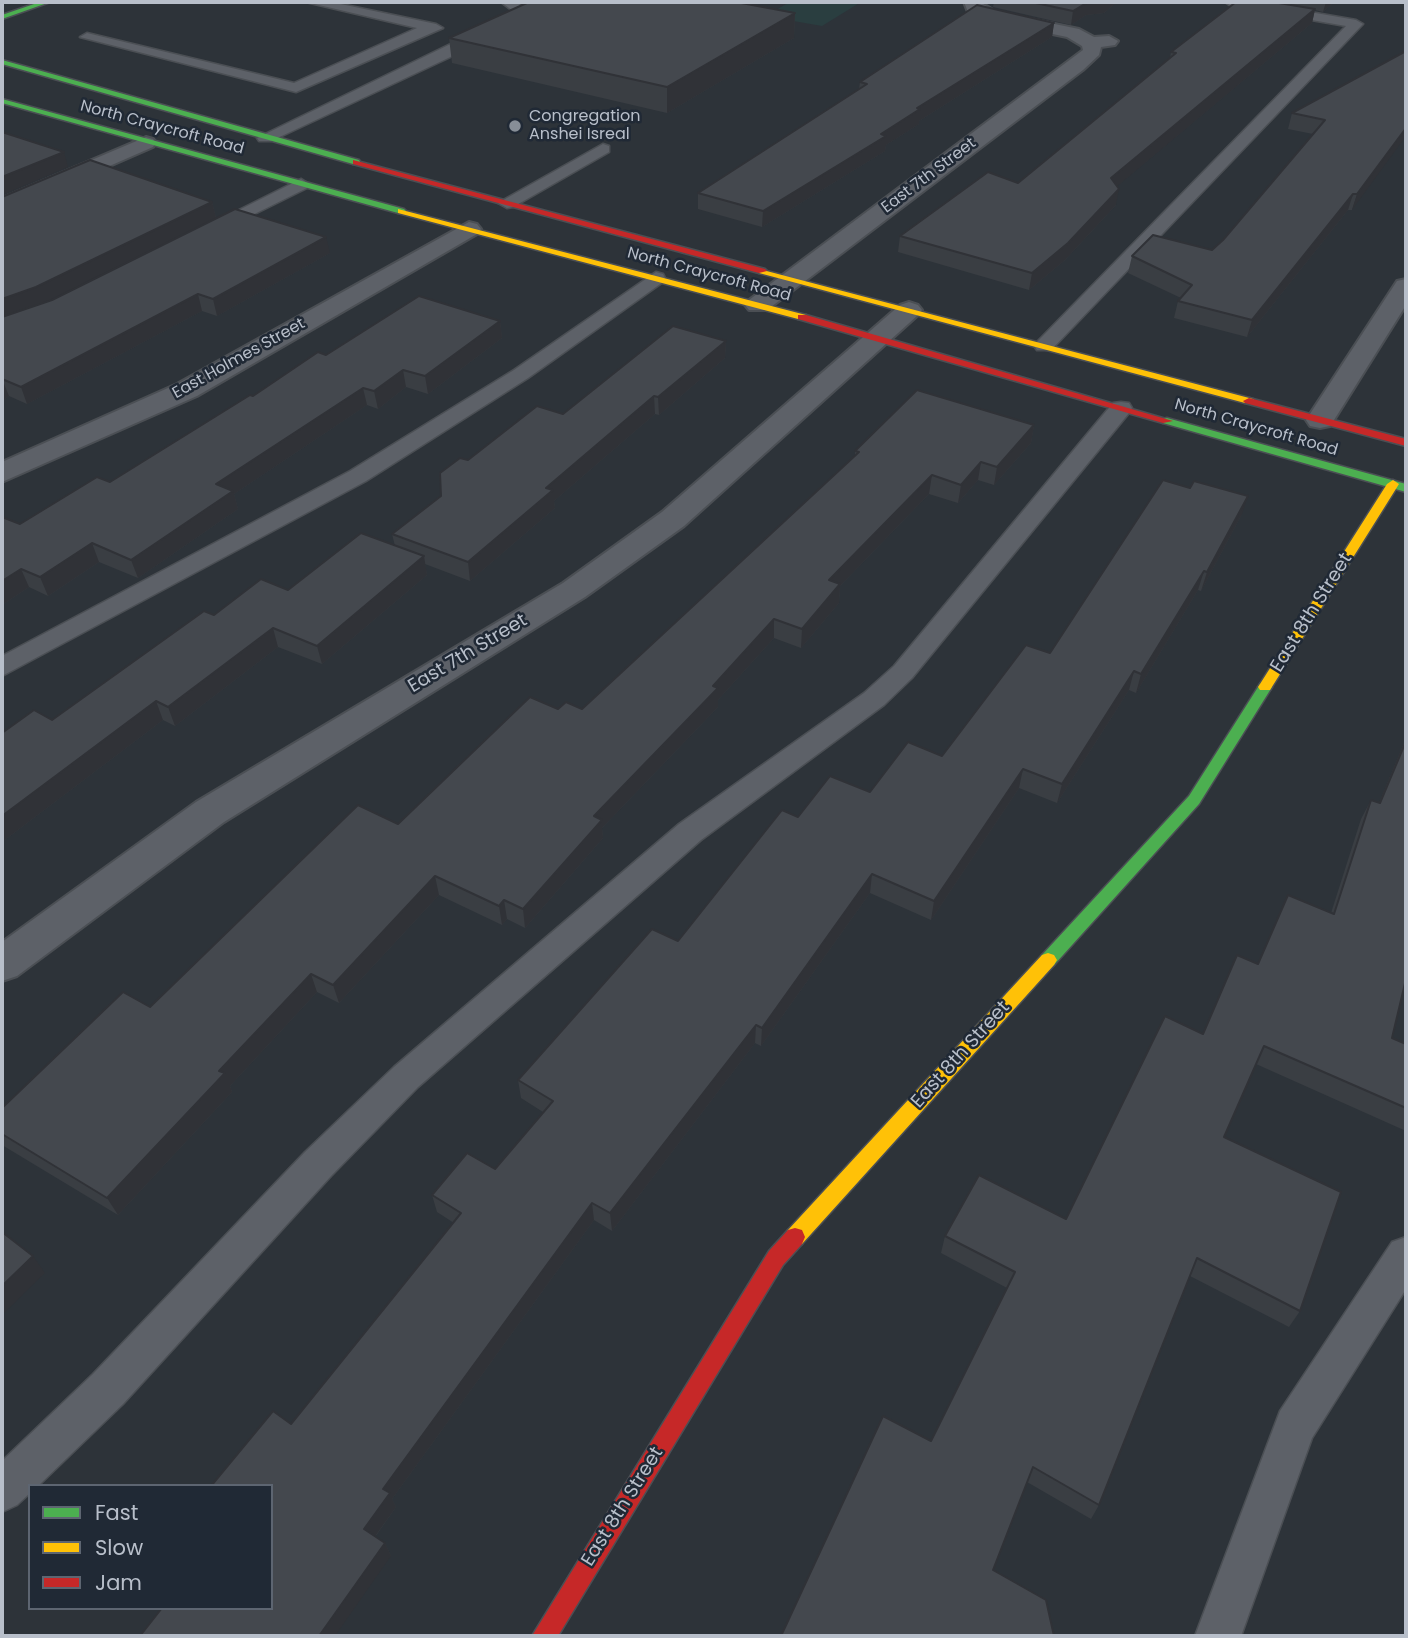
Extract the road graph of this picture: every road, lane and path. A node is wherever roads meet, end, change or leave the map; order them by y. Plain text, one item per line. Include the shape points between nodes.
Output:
1 (46, 2) edge
2 (313, 2) edge
3 (507, 2) edge
4 (1231, 2) edge
5 (973, 5) edge
6 (2, 17) edge
7 (430, 27) junction
8 (484, 32) junction
9 (87, 37) dead end
10 (2, 62) edge
11 (5, 105) edge
12 (265, 138) junction
13 (146, 143) junction
14 (603, 149) dead end
15 (301, 184) junction
16 (507, 203) junction
17 (2, 206) edge
18 (469, 229) junction
19 (194, 238) edge
20 (656, 278) junction
21 (794, 279) junction
22 (1406, 286) edge
23 (758, 305) junction
24 (909, 310) junction
25 (874, 338) junction
26 (1044, 346) junction
27 (1121, 408) junction
28 (1320, 420) junction
29 (1406, 443) edge
30 (2, 473) edge
31 (1399, 486) edge
32 (2, 667) edge
33 (2, 964) edge
34 (1406, 1255) edge
35 (2, 1490) edge
36 (544, 1636) edge
37 (1218, 1636) edge

1 - 6 main road
2 - 7 lane
3 - 8 lane via 522,11
4 - 26 lane via 1356,24
5 - 21 street, East 7th Street via 991,16 1100,42 1076,66
7 - 8 lane
7 - 9 lane via 296,88
8 - 12 lane
10 - 12 main road, North Craycroft Road
11 - 13 main road, North Craycroft Road
12 - 16 main road, North Craycroft Road
13 - 15 main road, North Craycroft Road
13 - 17 street
14 - 16 lane
15 - 18 main road, North Craycroft Road
15 - 19 lane
16 - 21 main road, North Craycroft Road
18 - 20 main road, North Craycroft Road
18 - 30 street, East Holmes Street via 187,390
20 - 23 main road, North Craycroft Road
20 - 32 lane via 521,374 358,476
21 - 23 street, East 7th Street
21 - 24 main road, North Craycroft Road
22 - 28 street
23 - 25 main road, North Craycroft Road
24 - 25 street, East 7th Street
24 - 26 main road, North Craycroft Road
25 - 27 main road, North Craycroft Road
25 - 33 street, East 7th Street via 673,519 574,590 210,811
26 - 28 main road, North Craycroft Road
27 - 31 main road, North Craycroft Road
27 - 35 lane via 894,681 690,832 406,1077 318,1164 108,1389
28 - 29 main road, North Craycroft Road
31 - 36 main road, East 8th Street via 1194,800 776,1258
34 - 37 lane via 1295,1426

